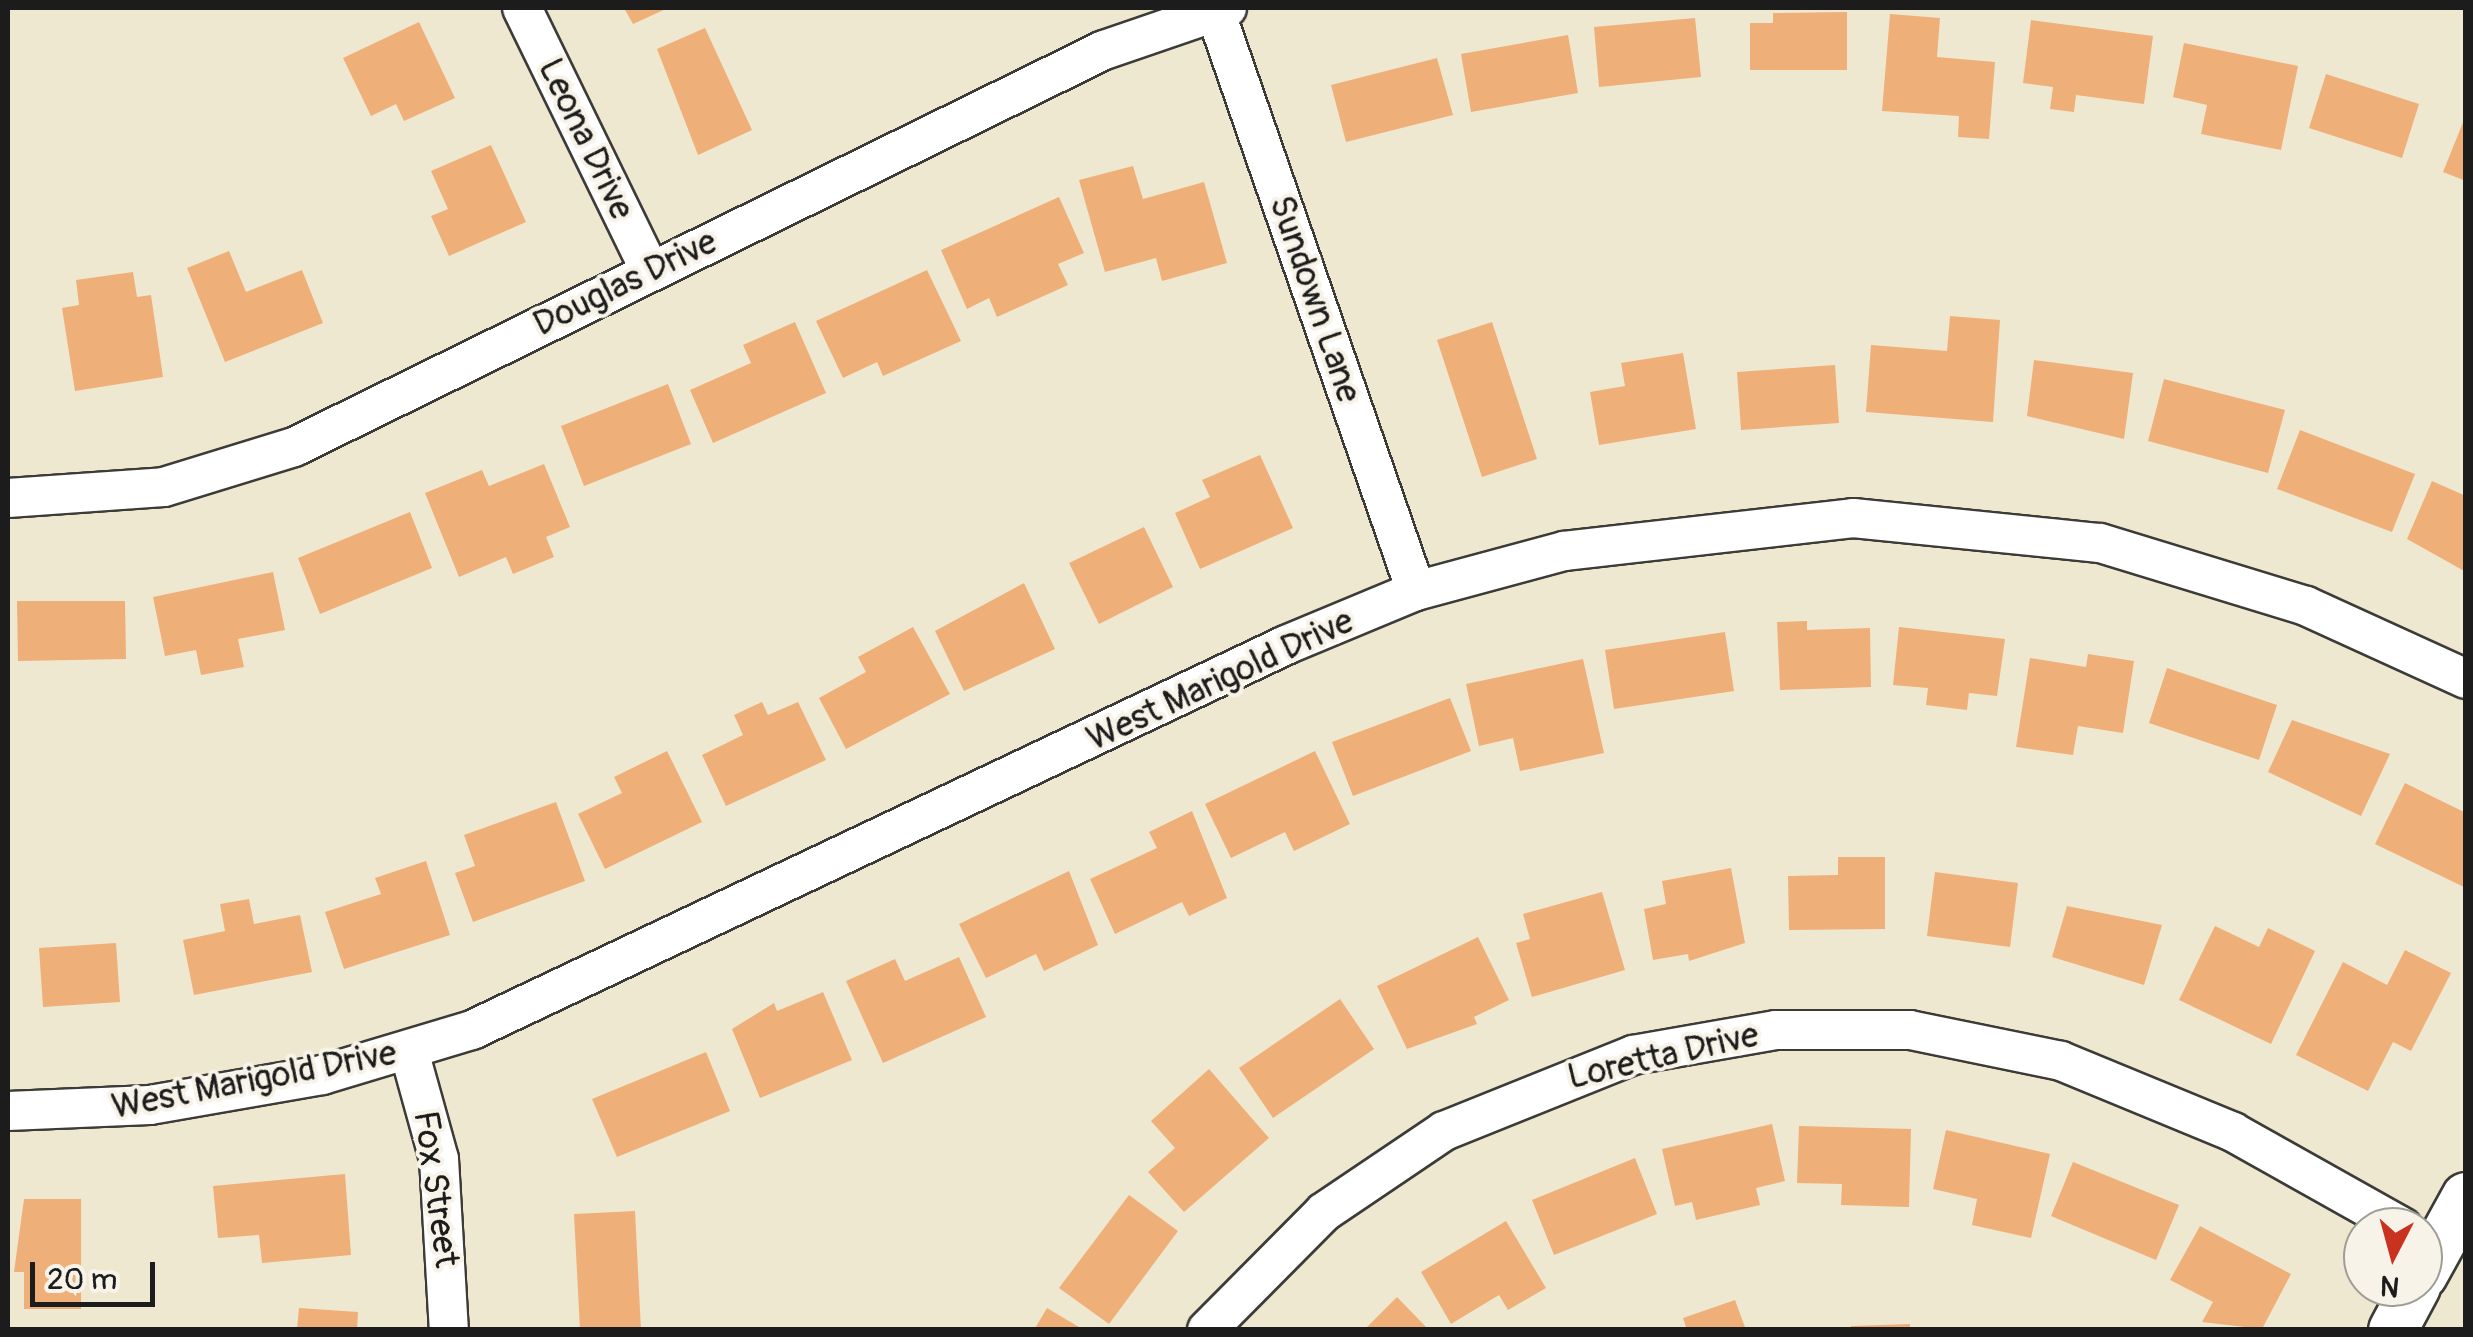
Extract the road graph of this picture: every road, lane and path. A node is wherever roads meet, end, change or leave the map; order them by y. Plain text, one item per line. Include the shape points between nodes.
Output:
1 (522, 8) edge
2 (1219, 9) edge
3 (650, 270) junction
4 (8, 498) edge
5 (1416, 591) junction
6 (2466, 680) edge
7 (409, 1052) junction
8 (8, 1111) edge
9 (2466, 1197) edge
10 (2348, 1207) edge
11 (2443, 1227) edge
12 (449, 1330) edge
13 (1207, 1330) edge

1 - 3 street, Leona Drive
2 - 3 street, Douglas Drive via 1104,50
2 - 5 street, Sundown Lane
3 - 4 street, Douglas Drive via 294,447 164,487
5 - 6 street, West Marigold Drive via 1666,533 1854,518 1977,526 2207,570
5 - 7 street, West Marigold Drive
7 - 8 street, West Marigold Drive via 150,1105
7 - 12 street, Fox Street via 439,1159
9 - 11 street
10 - 13 street, Loretta Drive via 2233,1132 2060,1061 1910,1030 1776,1030 1632,1056 1444,1131 1324,1212

